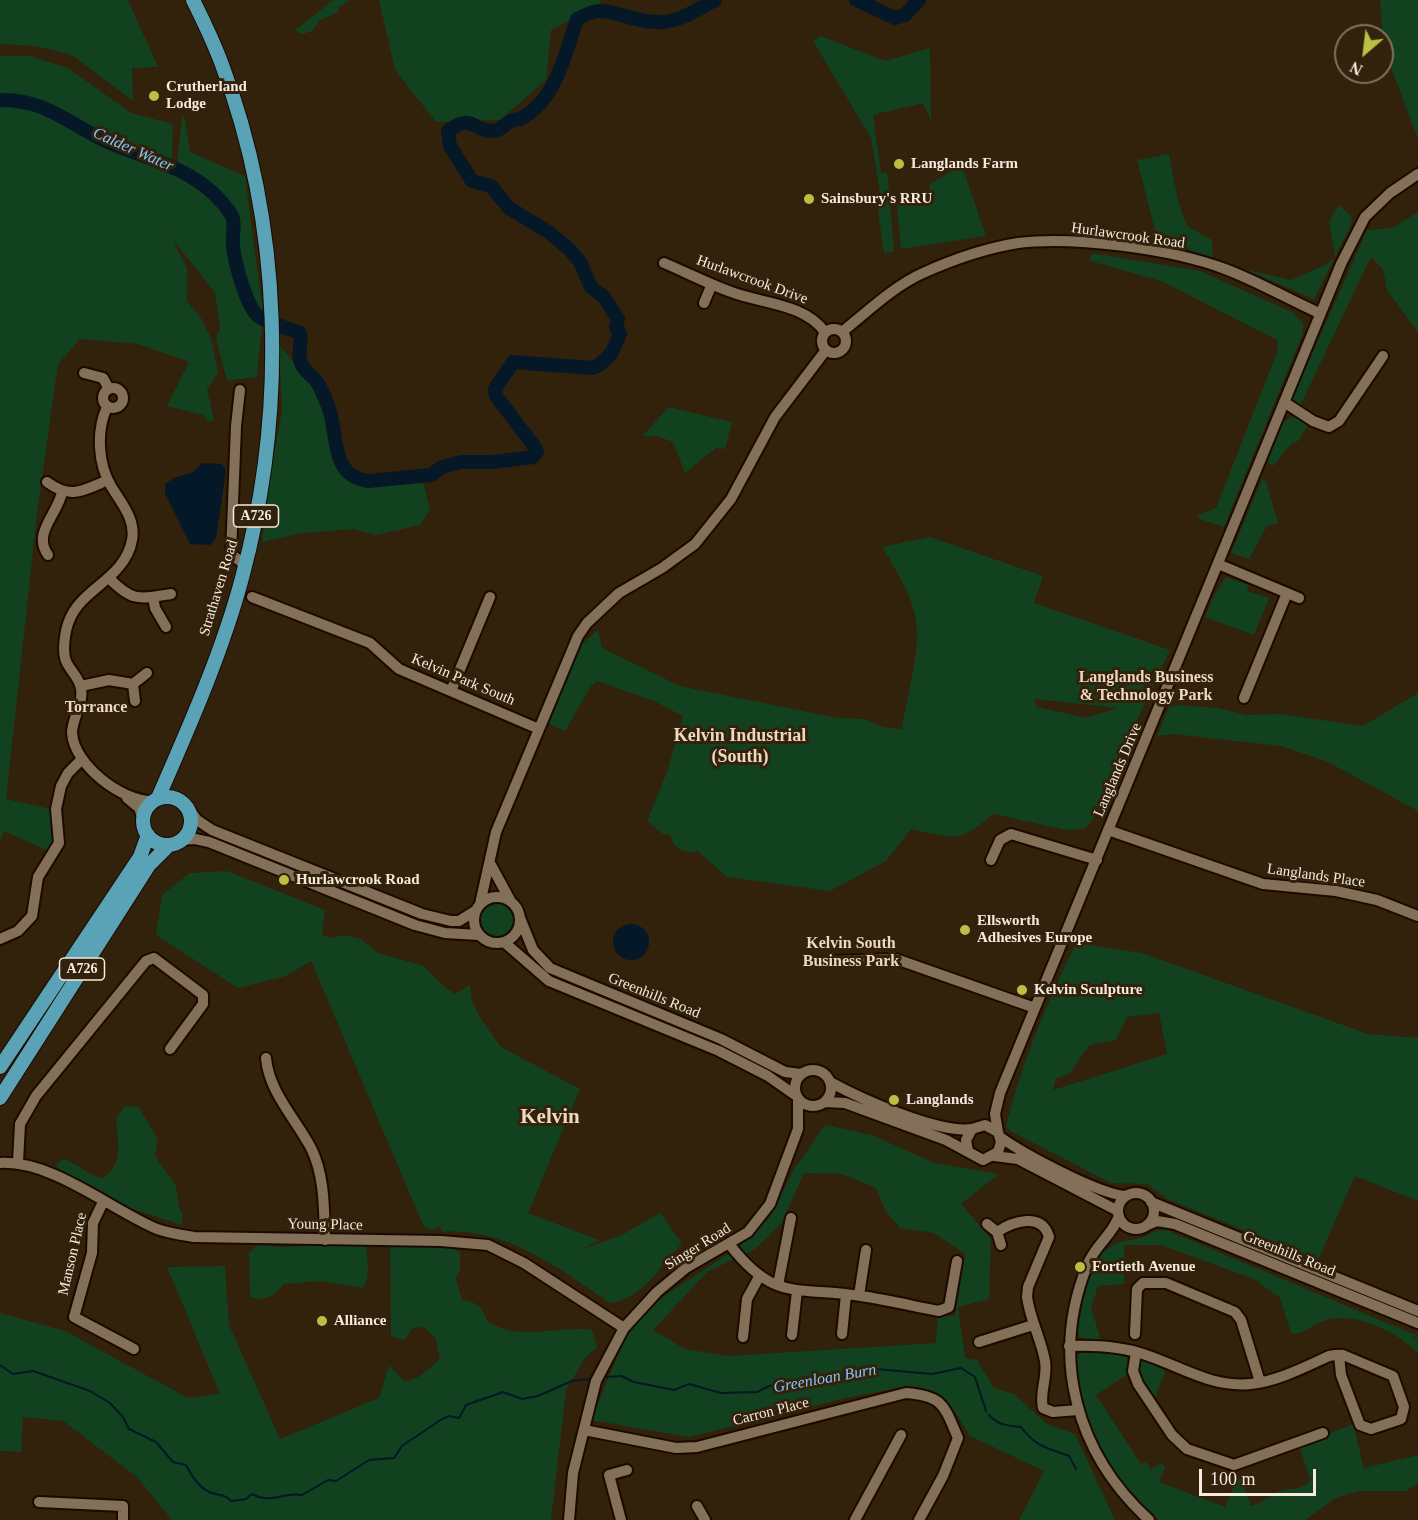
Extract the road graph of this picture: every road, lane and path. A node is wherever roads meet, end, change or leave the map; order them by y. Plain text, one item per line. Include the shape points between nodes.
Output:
1 (193, 0) edge
2 (1418, 174) edge
3 (664, 263) dead end
4 (712, 284) junction
5 (704, 303) dead end
6 (1319, 313) junction
7 (825, 332) junction
8 (842, 332) junction
9 (826, 350) junction
10 (1383, 356) dead end
11 (84, 373) dead end
12 (109, 388) junction
13 (240, 390) dead end
14 (1284, 402) junction
15 (107, 407) junction
16 (108, 480) junction
17 (47, 483) dead end
18 (62, 492) junction
19 (48, 555) dead end
20 (1218, 564) junction
21 (245, 565) junction
22 (109, 578) junction
23 (1287, 593) junction
24 (171, 594) dead end
25 (153, 597) junction
26 (252, 597) dead end
27 (490, 597) dead end
28 (1299, 598) dead end
29 (166, 627) dead end
30 (147, 674) dead end
31 (133, 684) junction
32 (81, 686) junction
33 (451, 691) junction
34 (1245, 699) dead end
35 (135, 701) dead end
36 (538, 729) junction
37 (180, 749) junction
38 (82, 759) junction
39 (122, 794) junction
40 (176, 798) junction
41 (155, 800) junction
42 (189, 809) junction
43 (143, 819) junction
44 (1108, 830) junction
45 (148, 835) junction
46 (175, 842) junction
47 (991, 860) dead end
48 (1097, 860) junction
49 (491, 865) junction
50 (510, 900) junction
51 (478, 908) junction
52 (1418, 916) edge
53 (520, 918) junction
54 (479, 935) junction
55 (0, 939) edge
56 (504, 942) junction
57 (830, 961) dead end
58 (1035, 1008) junction
59 (170, 1049) dead end
60 (266, 1058) dead end
61 (0, 1067) edge
62 (801, 1074) junction
63 (830, 1082) junction
64 (797, 1097) junction
65 (0, 1098) edge
66 (821, 1104) junction
67 (996, 1105) junction
68 (974, 1128) junction
69 (798, 1129) junction
70 (999, 1134) junction
71 (968, 1151) junction
72 (994, 1156) junction
73 (18, 1162) junction
74 (0, 1163) edge
75 (1126, 1196) junction
76 (103, 1202) junction
77 (1152, 1202) junction
78 (1118, 1214) junction
79 (791, 1218) dead end
80 (987, 1224) dead end
81 (1147, 1226) junction
82 (1133, 1229) junction
83 (997, 1232) junction
84 (1106, 1239) junction
85 (325, 1240) junction
86 (730, 1245) junction
87 (1001, 1245) dead end
88 (866, 1250) dead end
89 (957, 1261) dead end
90 (759, 1277) junction
91 (778, 1285) junction
92 (797, 1291) junction
93 (846, 1295) junction
94 (859, 1295) junction
95 (1418, 1311) edge
96 (1418, 1323) edge
97 (1034, 1325) junction
98 (624, 1328) junction
99 (842, 1334) dead end
100 (1136, 1334) dead end
101 (792, 1335) dead end
102 (742, 1337) dead end
103 (979, 1342) dead end
104 (1069, 1346) junction
105 (134, 1349) dead end
106 (1136, 1352) junction
107 (1339, 1354) junction
108 (1260, 1382) junction
109 (1078, 1410) junction
110 (584, 1430) junction
111 (1323, 1433) dead end
112 (901, 1435) dead end
113 (627, 1470) dead end
114 (39, 1502) dead end
115 (697, 1506) dead end
116 (123, 1520) edge
117 (569, 1520) edge
118 (621, 1520) edge
119 (705, 1520) edge
120 (855, 1520) edge
121 (919, 1520) edge
122 (1149, 1520) edge

1 - 21 main road, Strathaven Road / A726 via 221,62 253,171 271,296 272,359 264,466
2 - 6 street via 1365,217
3 - 4 street, Hurlawcrook Drive
4 - 5 street
4 - 7 street, Hurlawcrook Drive via 788,308 816,320
6 - 8 street, Hurlawcrook Road via 1224,269 1172,255 1071,242 1019,243 921,273
6 - 14 street, Langlands Drive
7 - 8 street
7 - 9 street via 822,343
8 - 9 street via 846,338 844,349 833,354
9 - 36 street via 775,417 731,499 695,544 619,593 587,623
10 - 14 street via 1339,421 1329,427
11 - 12 street via 103,378
12 - 15 street via 103,395
12 - 15 street via 118,390 123,400 117,408
13 - 21 street via 231,554
14 - 20 street, Langlands Drive
15 - 16 street via 100,452
16 - 18 street via 80,491
16 - 22 street via 133,529 124,561
17 - 18 street
18 - 19 street via 42,537
20 - 23 street
20 - 44 street, Langlands Drive
21 - 37 main road, Strathaven Road / A726 via 228,623
22 - 25 street via 129,596
22 - 32 street via 68,622 66,661
23 - 28 street
23 - 34 street
24 - 25 street
25 - 29 street
26 - 33 street, Kelvin Park South via 370,643 399,669
27 - 33 street
30 - 31 street
31 - 32 street via 109,680
31 - 35 street
32 - 38 street via 72,733
33 - 36 street, Kelvin Park South
36 - 49 street via 496,832
37 - 40 main road, Strathaven Road / A726
37 - 41 main road, Strathaven Road / A726
38 - 39 street
38 - 55 street via 61,786 56,809 59,843 38,878 32,916 18,931
39 - 41 street via 140,801
39 - 43 street via 139,808
40 - 41 main road
40 - 42 main road
41 - 43 main road, A726
42 - 46 main road, A726 via 191,826
42 - 51 street via 212,830 379,899 444,921 459,921
43 - 45 main road
44 - 48 street, Langlands Drive
44 - 52 street, Langlands Place via 1263,884 1336,891 1377,900
45 - 46 main road via 159,843
45 - 61 main road, A726 via 140,856
46 - 54 street via 209,842 415,925 445,933
46 - 65 main road, A726 via 144,872
47 - 48 street via 1000,840 1011,834
48 - 58 street, Langlands Drive
49 - 50 street
49 - 51 street
50 - 51 street via 494,897
50 - 53 street
51 - 54 street via 474,924
53 - 56 street via 514,936
53 - 62 street, Greenhills Road via 529,943 550,968 729,1043 785,1072
54 - 56 street via 489,942
56 - 64 street, Greenhills Road via 549,981 719,1051 768,1076
57 - 58 street via 896,959
58 - 67 street, Langlands Drive
59 - 73 street via 203,1004 203,995 154,958 146,961 36,1095 20,1124
60 - 85 street via 268,1076 312,1150 322,1187
62 - 63 street via 815,1070
62 - 64 street via 795,1083
63 - 66 street via 831,1092
63 - 68 street via 922,1120 957,1131
64 - 66 street via 806,1106
64 - 69 street, Singer Road
66 - 69 street, Singer Road
66 - 71 street via 845,1103
67 - 68 street, Langlands Drive
67 - 70 street, Langlands Drive
68 - 70 street via 990,1126
68 - 71 street via 966,1140
69 - 86 street, Singer Road via 770,1204 748,1232
70 - 72 street via 1000,1148
70 - 75 street via 1020,1150 1108,1192
71 - 72 street via 983,1160
72 - 78 street via 1018,1159
73 - 74 street, Young Place
73 - 76 street, Young Place via 45,1171
75 - 77 street via 1137,1193
75 - 78 street
76 - 85 street, Young Place via 159,1230 194,1237
76 - 105 street, Manson Place via 93,1223 92,1253 74,1317
77 - 81 street via 1153,1217
77 - 95 street, Greenhills Road
78 - 82 street via 1124,1225
78 - 84 street
79 - 91 street
80 - 83 street
81 - 82 street
81 - 96 street, Greenhills Road via 1158,1221 1175,1224
82 - 84 street
83 - 87 street
83 - 97 street via 1014,1221 1041,1224 1048,1232 1028,1287
84 - 104 street via 1094,1250 1086,1268 1071,1319
85 - 98 street, Young Place via 488,1245 524,1263
86 - 90 street
86 - 98 street, Singer Road via 686,1268
88 - 94 street
89 - 94 street via 949,1307 939,1311
90 - 91 street
90 - 102 street via 747,1299
91 - 92 street
92 - 93 street
92 - 101 street
93 - 94 street
93 - 99 street
97 - 103 street
97 - 109 street via 1045,1362 1040,1397 1043,1408 1053,1413
98 - 110 street, Singer Road via 596,1381
100 - 108 street via 1137,1289 1143,1283 1166,1283 1235,1312
104 - 106 street
104 - 109 street
106 - 108 street via 1202,1378 1234,1384
106 - 111 street via 1133,1371 1138,1384 1172,1436 1186,1449 1224,1464 1238,1465
107 - 107 street via 1341,1375 1360,1425 1371,1429 1401,1419 1404,1407 1393,1376
107 - 108 street
109 - 122 street via 1082,1426 1114,1483
110 - 117 street, Singer Road via 573,1473
110 - 121 street, Carron Place via 676,1448 697,1447 906,1393 925,1395 944,1405 958,1438
112 - 120 street
113 - 118 street via 609,1475
114 - 116 street via 123,1506
115 - 119 street

